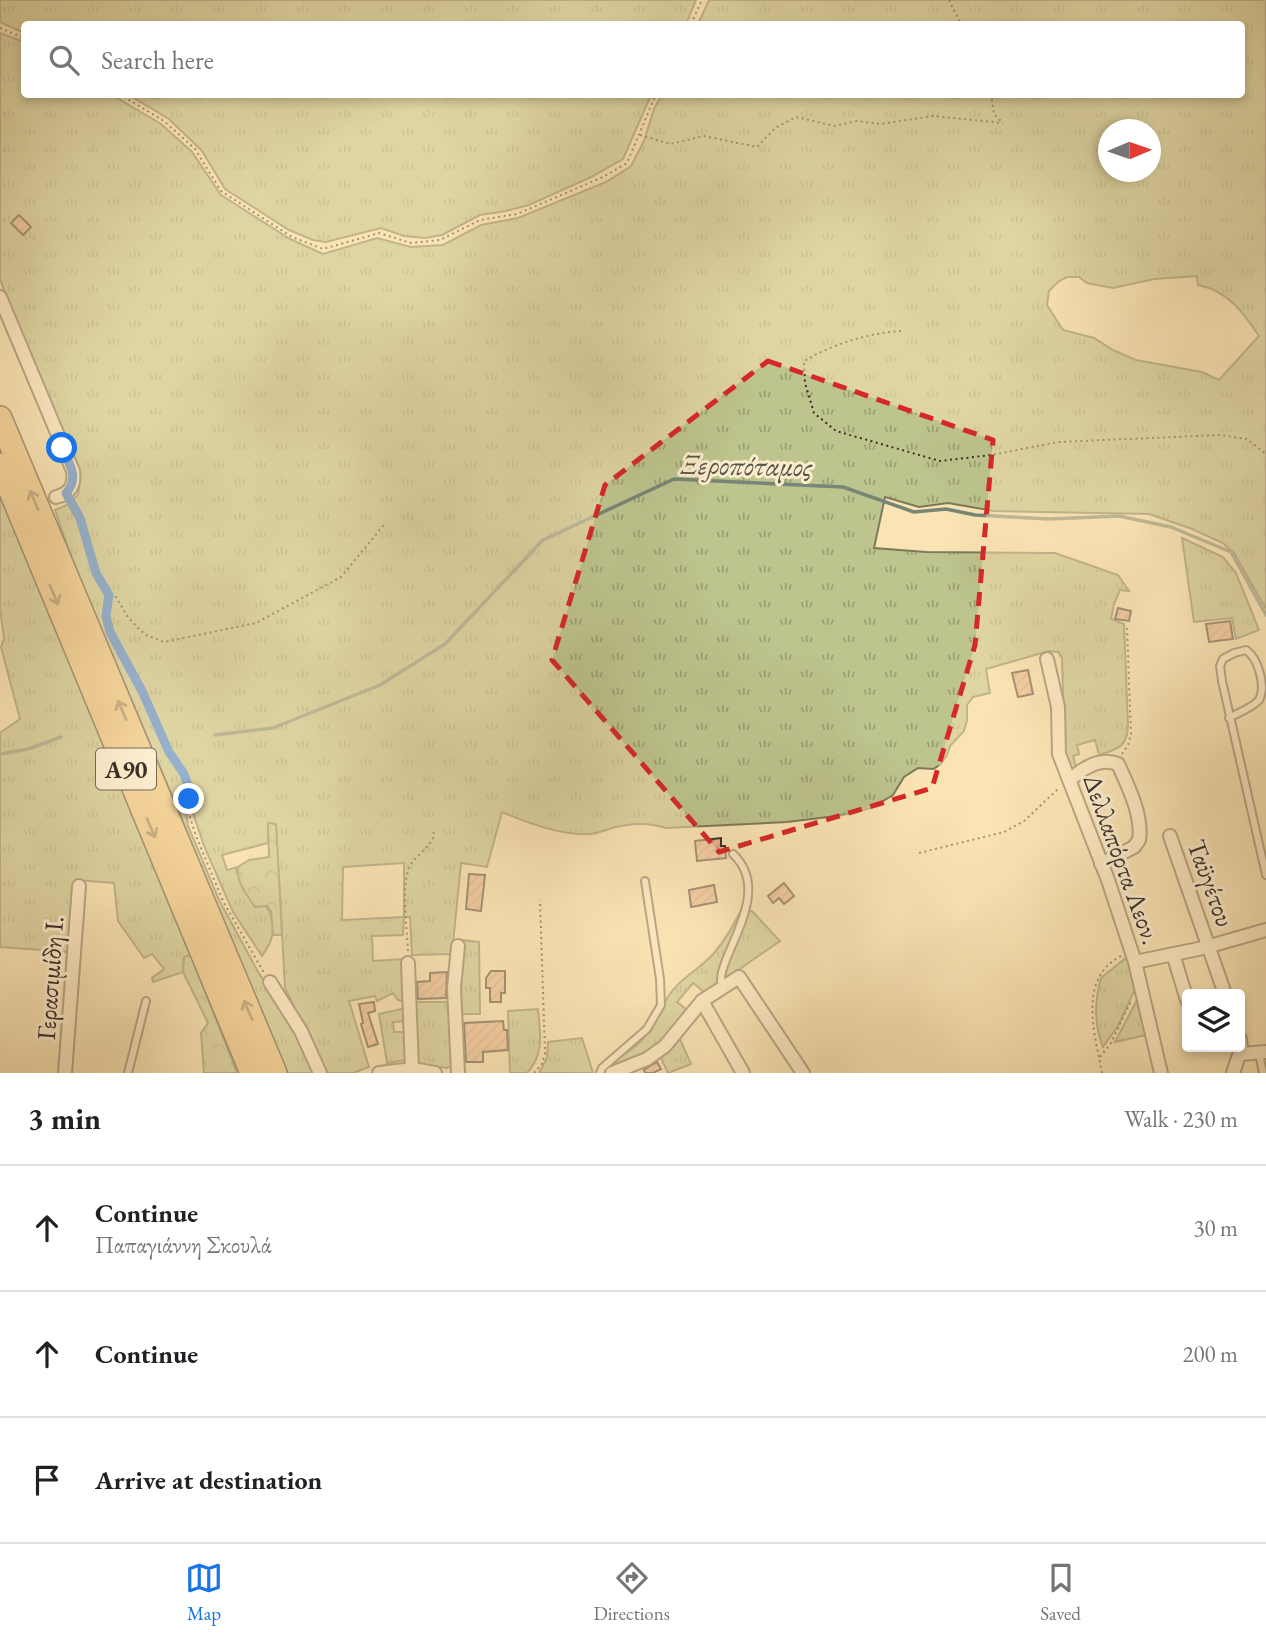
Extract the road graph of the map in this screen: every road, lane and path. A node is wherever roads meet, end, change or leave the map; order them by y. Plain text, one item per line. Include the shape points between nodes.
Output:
1 (702, 0) edge
2 (949, 0) edge
3 (692, 21) edge
4 (960, 21) edge
5 (0, 29) edge
6 (21, 37) edge
7 (126, 98) edge
8 (654, 98) edge
9 (992, 98) edge
10 (639, 135) junction
11 (0, 297) edge
12 (901, 331) dead end
13 (0, 418) edge
14 (1266, 454) edge
15 (0, 464) edge
16 (61, 495) joint
17 (384, 525) dead end
18 (109, 595) junction
19 (1127, 628) dead end
20 (1047, 659) dead end
21 (1229, 718) junction
22 (1116, 762) junction
23 (1070, 780) junction
24 (433, 829) dead end
25 (1170, 835) dead end
26 (733, 853) dead end
27 (919, 853) dead end
28 (1101, 864) junction
29 (1266, 875) edge
30 (645, 881) dead end
31 (79, 886) dead end
32 (540, 900) dead end
33 (1266, 930) edge
34 (458, 946) dead end
35 (1209, 946) junction
36 (1173, 954) junction
37 (1133, 956) junction
38 (408, 962) joint
39 (270, 982) joint
40 (722, 987) junction
41 (1184, 989) edge
42 (1223, 989) edge
43 (1142, 992) junction
44 (146, 1001) dead end
45 (702, 1001) junction
46 (1263, 1053) edge
47 (1240, 1054) joint
48 (1099, 1058) junction
49 (412, 1069) junction
50 (65, 1073) edge
51 (128, 1073) edge
52 (252, 1073) edge
53 (275, 1073) edge
54 (320, 1073) edge
55 (380, 1073) edge
56 (435, 1073) edge
57 (458, 1073) edge
58 (534, 1073) edge
59 (600, 1073) edge
60 (612, 1073) edge
61 (743, 1073) edge
62 (803, 1073) edge
63 (1102, 1073) edge
64 (1161, 1073) edge
65 (1233, 1073) edge
66 (1263, 1073) edge

1 - 3 path
2 - 4 path
5 - 6 path
7 - 10 path via 164,121 195,149 221,191 292,237 324,249 379,233 411,243 440,240 480,220 517,214 627,163
8 - 10 path
9 - 10 path via 994,114 1003,123 933,116 834,126 796,117 775,128 757,147 704,136 670,144
11 - 16 street via 73,471 73,483
12 - 14 path via 879,332 821,350 804,361 814,413 836,431 940,461 1058,442 1220,435 1247,439
53 -> 13 highway, Α90
15 -> 52 highway, Α90
16 - 18 path via 80,518 96,573
17 - 18 path via 341,577 256,623 164,642 139,629 116,597
18 - 39 path via 106,616 110,632 187,780 190,821 219,890
19 - 22 path via 1131,734
20 - 23 street, Δελλαπόρτα Λεον. via 1058,707 1059,754
21 - 21 lane via 1258,702 1264,693 1260,667 1246,650 1227,656 1220,666
21 - 29 lane
22 - 23 street via 1092,765
22 - 28 street via 1140,834 1134,847
23 - 27 path via 1024,821 1004,832
23 - 28 street, Δελλαπόρτα Λεον.
24 - 38 path via 433,841 408,870
25 - 35 street, Ταϋγέτου
26 - 40 lane via 745,870 750,892 722,972
28 - 37 street, Δελλαπόρτα Λεον.
30 - 59 lane via 661,1005 647,1029
31 - 50 street, Γερασιμίδη Ι.
32 - 58 path via 545,1053
33 - 35 street, Ταϋγέτου
34 - 57 street via 454,977
35 - 36 street, Ταϋγέτου
35 - 42 street
36 - 37 street, Ταϋγέτου
36 - 41 street
37 - 43 street, Δελλαπόρτα Λεον.
37 - 48 path via 1110,962 1093,993 1091,1016
38 - 49 street
39 - 54 street via 301,1031
40 - 45 street
40 - 62 street via 739,977
43 - 48 path via 1135,995
43 - 64 street, Δελλαπόρτα Λεον.
44 - 51 lane
45 - 60 street via 665,1046
45 - 61 street
46 - 47 street
46 - 66 lane
47 - 65 street
48 - 63 path
49 - 55 street
49 - 56 street

